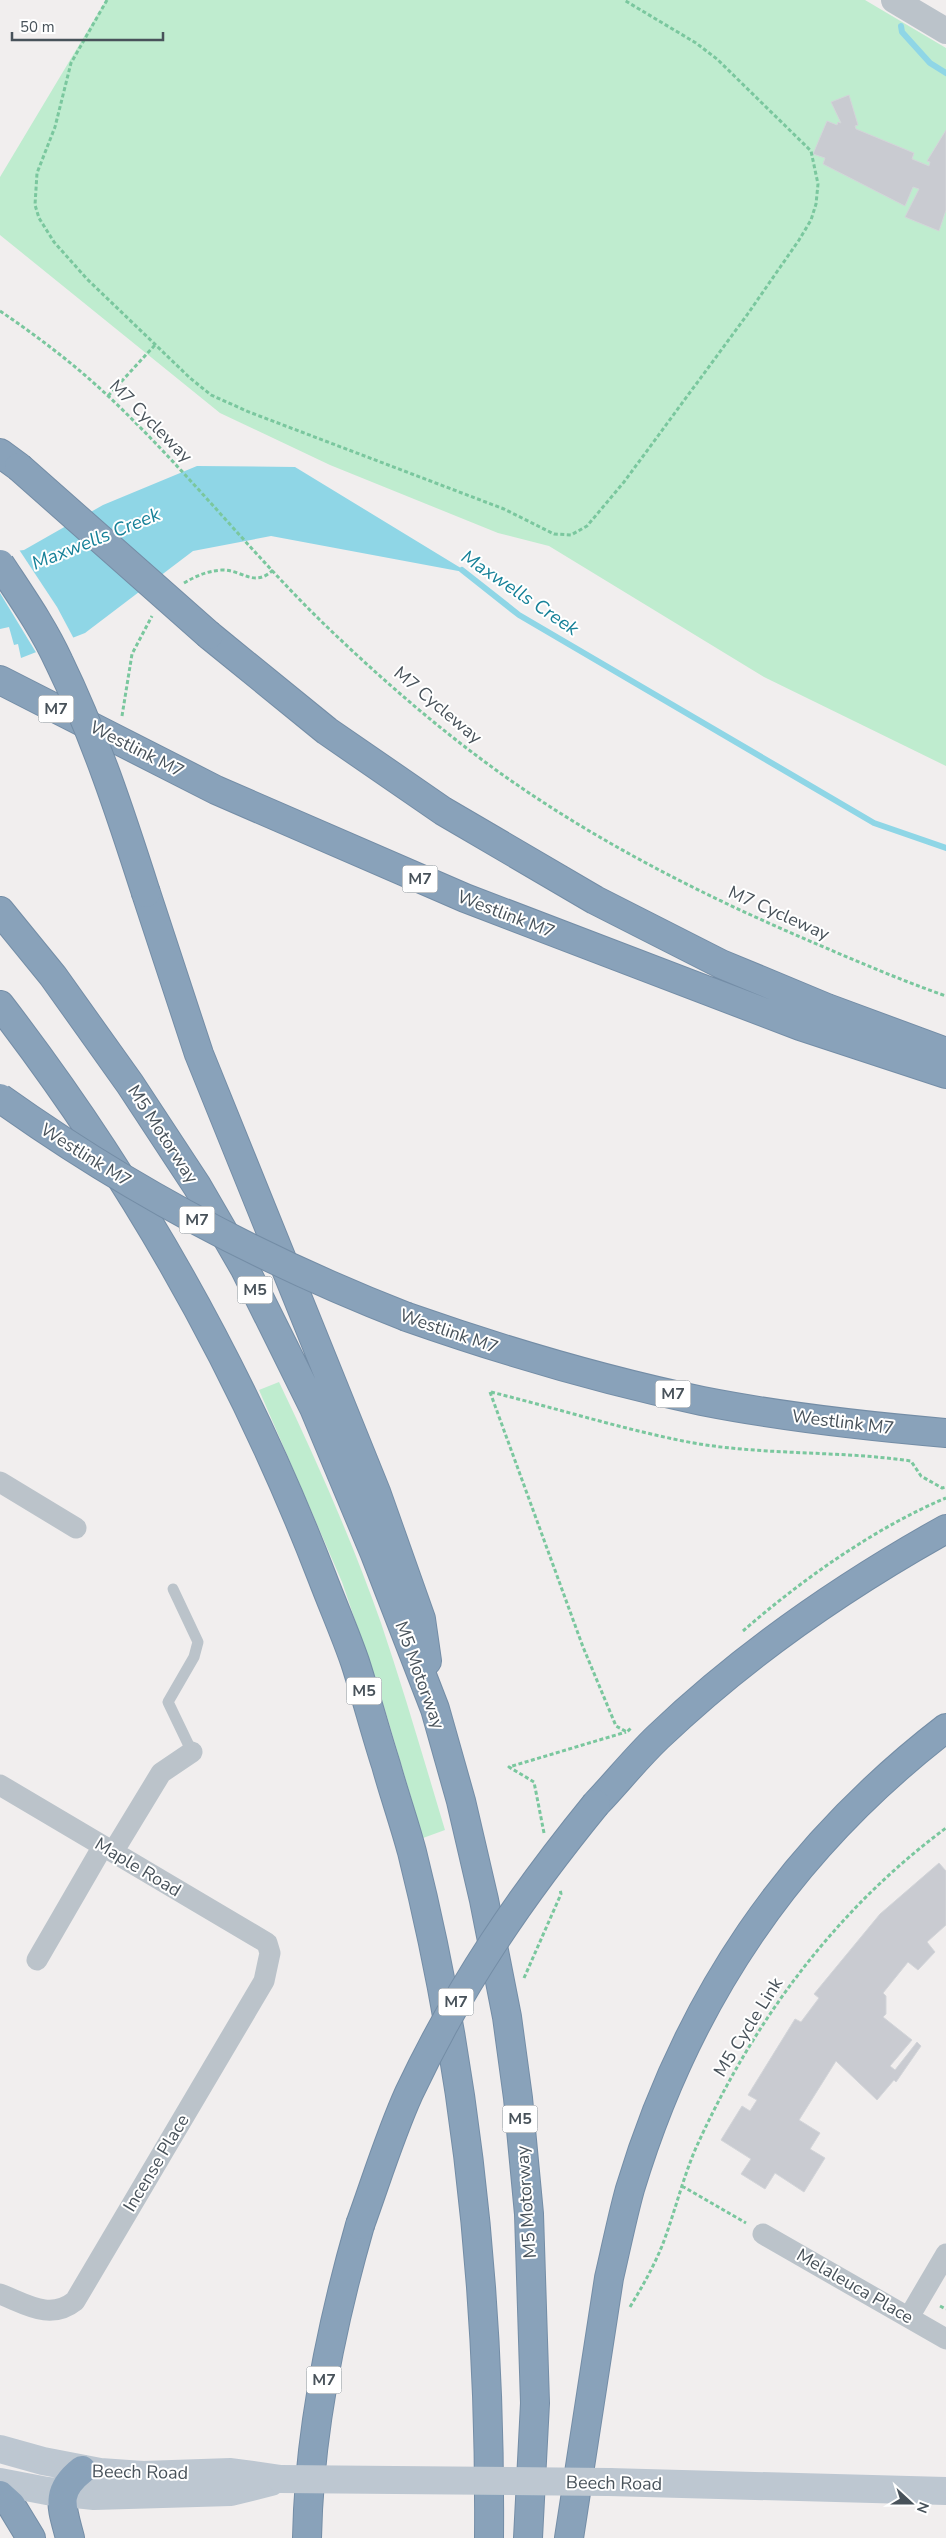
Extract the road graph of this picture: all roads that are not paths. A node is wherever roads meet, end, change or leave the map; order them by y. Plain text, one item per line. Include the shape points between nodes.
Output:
1 (894, 0) edge
2 (944, 27) edge
3 (10, 460) edge
4 (0, 564) edge
5 (0, 680) edge
6 (0, 911) edge
7 (0, 1005) edge
8 (946, 1052) edge
9 (946, 1074) edge
10 (0, 1098) edge
11 (946, 1434) edge
12 (0, 1482) edge
13 (76, 1528) dead end
14 (946, 1529) edge
15 (173, 1589) dead end
16 (435, 1709) junction
17 (946, 1728) edge
18 (192, 1752) joint
19 (0, 1785) edge
20 (108, 1849) junction
21 (270, 1952) joint
22 (37, 1960) dead end
23 (763, 2234) road end
24 (946, 2254) edge
25 (0, 2294) edge
26 (909, 2317) junction
27 (946, 2339) edge
28 (0, 2449) edge
29 (82, 2470) junction
30 (282, 2479) junction
31 (0, 2482) edge
32 (946, 2491) edge
33 (62, 2493) junction
34 (0, 2495) edge
35 (31, 2538) edge
36 (70, 2538) edge
37 (307, 2538) edge
38 (489, 2538) edge
39 (528, 2538) edge
40 (569, 2538) edge

1 - 2 street
3 - 8 highway, bridge via 209,636 342,741 443,811 578,891 721,964
4 - 16 highway, bridge via 42,630 82,712 124,825 199,1054 356,1440 398,1553 421,1619
5 - 9 highway, Westlink M7 / M7 via 216,790 465,898 800,1026
6 - 16 highway, M5 Motorway / M5 via 53,976 130,1084 197,1186 245,1270 314,1408
7 - 38 highway, M5 via 103,1149 200,1313 255,1419 303,1528 355,1661 411,1850 431,1935 452,2050 482,2302 487,2368
10 - 11 highway, Westlink M7 / M7, bridge via 84,1156 147,1194 274,1261 407,1317 533,1358 702,1400 822,1420
12 - 13 street
14 - 37 highway, M7, bridge via 870,1573 798,1622 722,1680 657,1738 596,1804 543,1869 501,1929 450,2013 409,2094 360,2225 328,2355 313,2449
15 - 18 lane via 198,1642 194,1657 168,1702
16 - 39 highway, M5 Motorway / M5 via 484,1900 507,2017 518,2098 528,2214 534,2357 535,2403
17 - 40 highway via 859,1804 788,1880 725,1972 683,2050 643,2150 619,2236
18 - 20 street via 161,1773
19 - 20 street, Maple Road
20 - 21 street, Maple Road via 267,1943
20 - 22 street
21 - 25 street, Incense Place via 264,1981 75,2301 65,2309 41,2310
23 - 26 street, Melaleuca Place
24 - 26 street
26 - 27 street, Melaleuca Place
28 - 29 main road, Beech Road
29 - 30 main road, Beech Road via 143,2475 231,2472
29 - 33 highway via 68,2481
30 - 32 main road, Beech Road, bridge via 609,2482
30 - 33 main road, Beech Road via 231,2492 103,2496
31 - 33 main road, Beech Road
33 - 36 highway
34 - 35 highway

